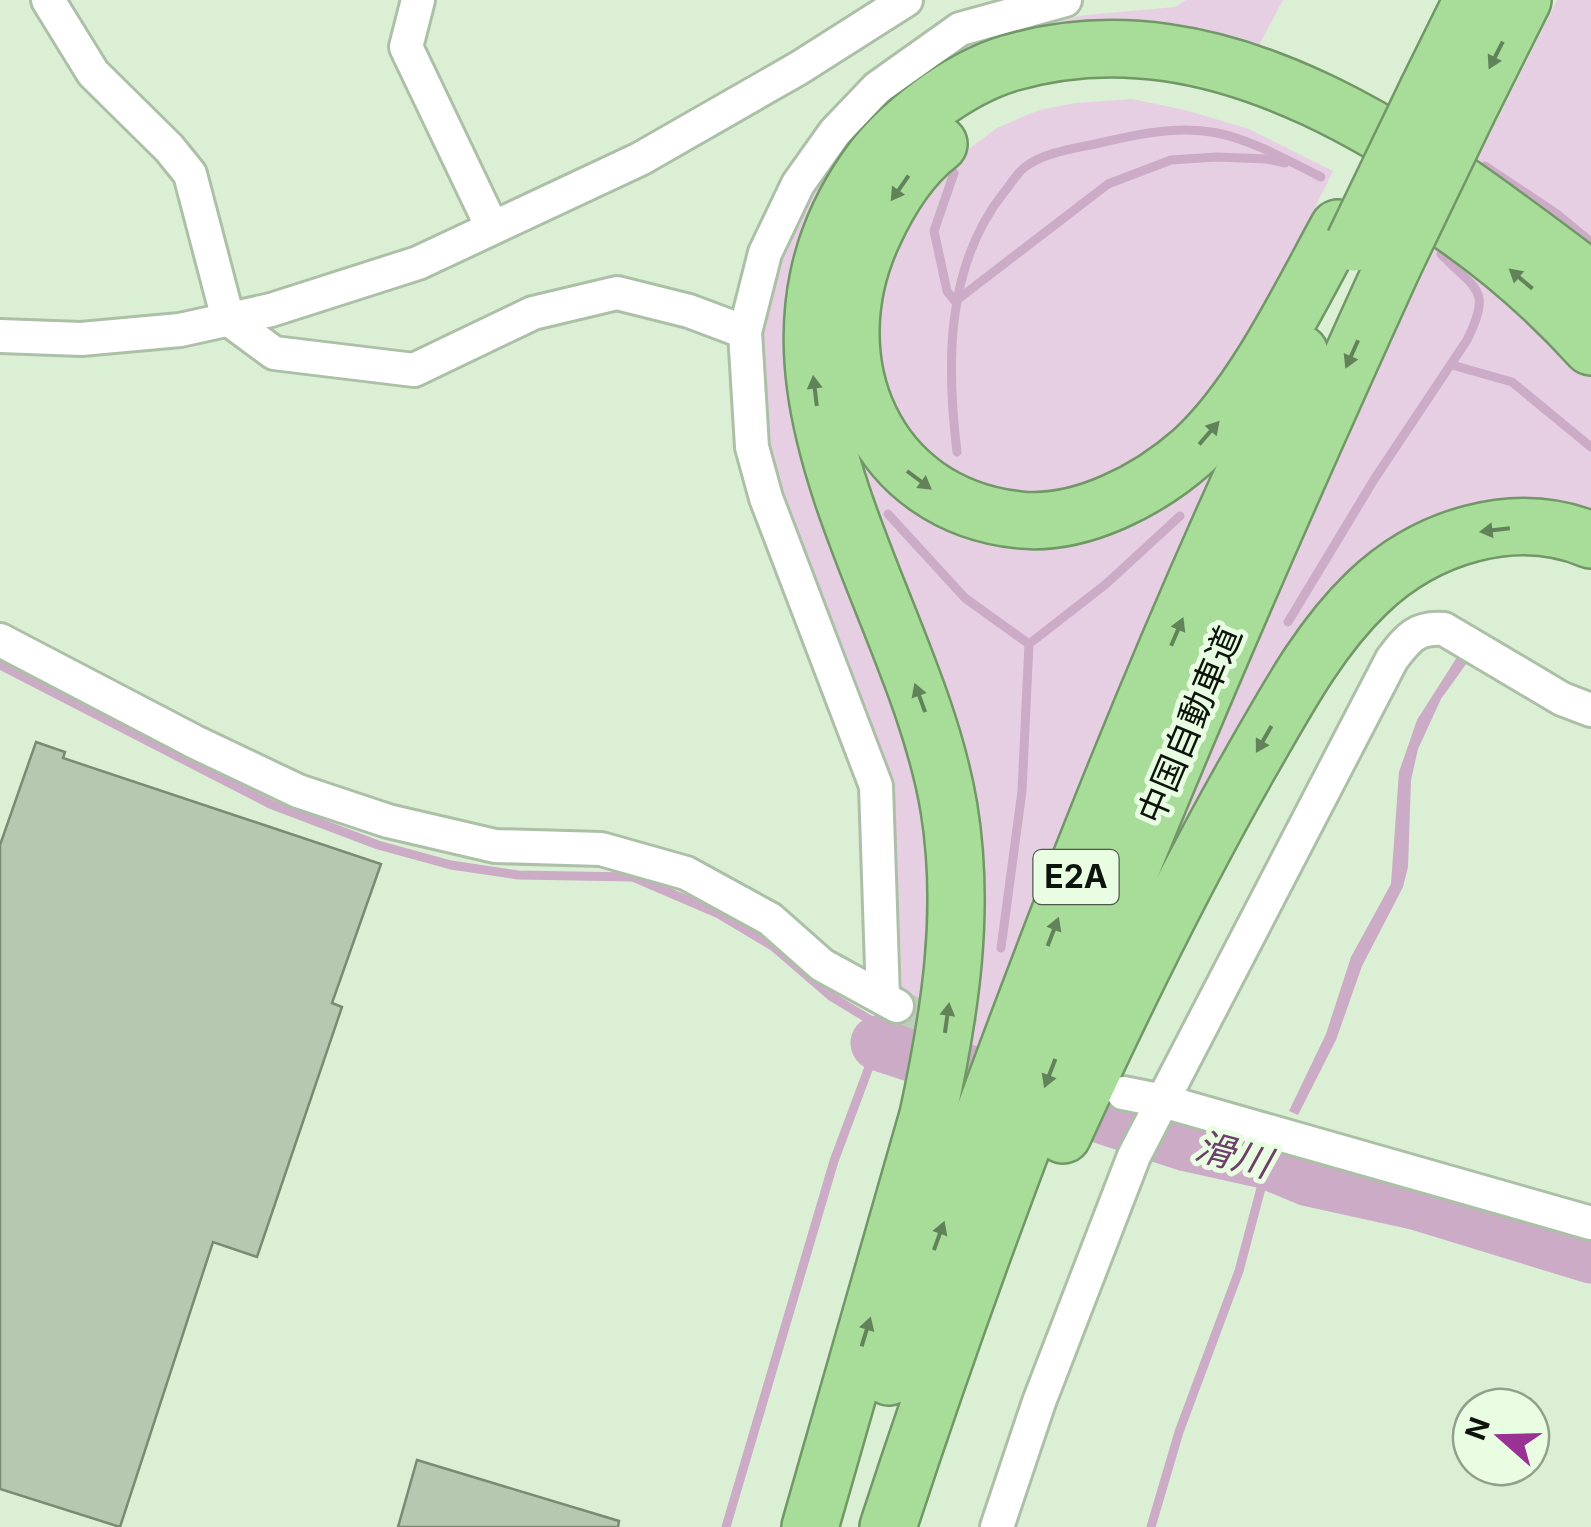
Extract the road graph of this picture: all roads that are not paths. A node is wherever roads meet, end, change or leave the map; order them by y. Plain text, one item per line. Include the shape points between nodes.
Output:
1 (48, 0) edge
2 (418, 0) edge
3 (906, 0) edge
4 (1065, 0) edge
5 (1460, 0) edge
6 (1472, 0) edge
7 (1523, 0) edge
8 (1438, 94) junction
9 (492, 227) junction
10 (1362, 246) junction
11 (1591, 280) edge
12 (228, 320) junction
13 (744, 332) junction
14 (0, 336) edge
15 (1591, 347) edge
16 (1591, 540) edge
17 (0, 640) edge
18 (1591, 710) edge
19 (1124, 1093) dead end
20 (1164, 1101) junction
21 (1591, 1223) edge
22 (810, 1527) edge
23 (838, 1527) edge
24 (888, 1527) edge
25 (997, 1527) edge

1 - 12 street via 92,73 190,174
2 - 9 street via 406,47
3 - 9 street via 640,159
4 - 13 street via 960,29 877,88 798,184 765,253
5 - 8 highway
6 - 8 highway, 中国自動車道 / E2A
7 -> 8 highway, 中国自動車道 / E2A
8 - 10 highway, 中国自動車道 / E2A, bridge
9 - 12 street via 418,263
15 -> 10 highway via 1486,250 1323,143 1195,92 1084,81 988,111 927,153 902,182 855,285 849,318 858,388 886,448 931,490 1022,520 1091,510 1160,476 1203,440
23 -> 10 highway, 中国自動車道 / E2A via 1058,919 1256,445
10 -> 24 highway, 中国自動車道 / E2A via 1212,669 1100,940
22 -> 11 highway via 928,1114 957,922 956,864 939,760 842,498 817,403 814,304 829,238 853,188 873,158 933,103 1000,66 1076,48 1156,48 1233,65 1348,116 1467,190
12 - 13 street via 274,353 414,370 533,312 618,294
12 - 14 street via 81,338
13 - 17 street via 752,446 766,498 876,786 890,1002 822,965 770,919 686,873 602,849 495,846 298,791
16 -> 24 highway via 1510,528 1437,544 1367,593 1312,660 1125,998 1008,1264 949,1437
18 - 20 street via 1444,629 1410,634
19 - 20 street
20 - 21 street
20 - 25 street via 1134,1156

